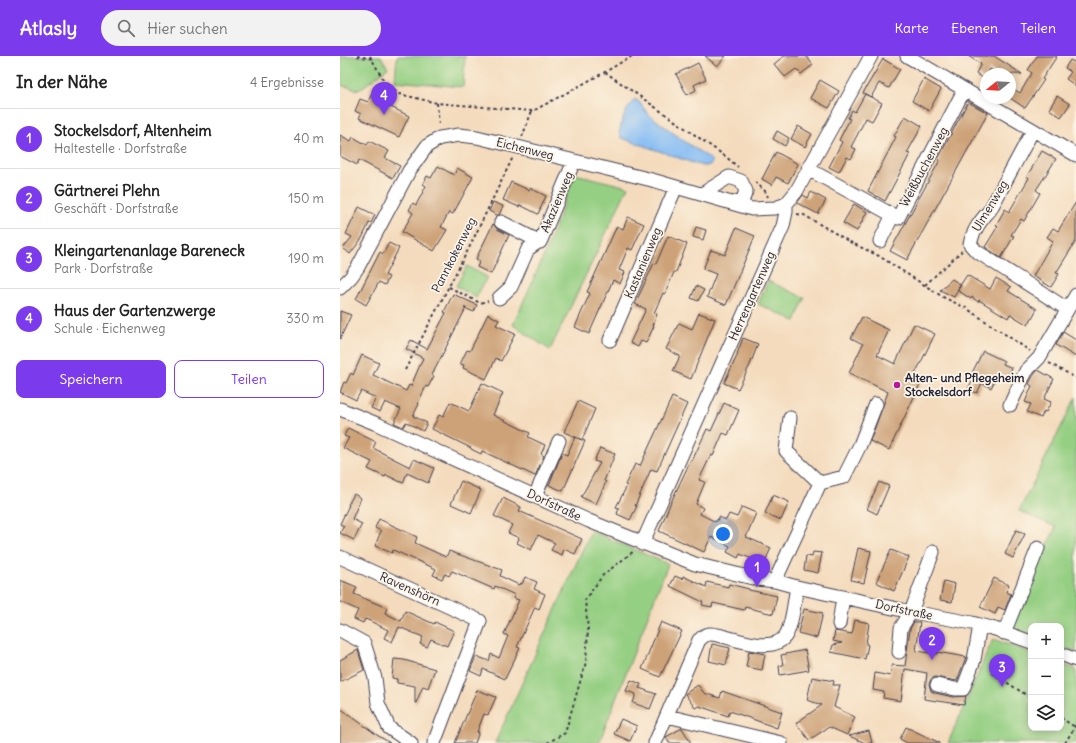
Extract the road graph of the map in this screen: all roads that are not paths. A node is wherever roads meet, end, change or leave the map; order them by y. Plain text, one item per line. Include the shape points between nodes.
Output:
1 (871, 56) edge
2 (908, 56) edge
3 (964, 90) junction
4 (1033, 130) junction
5 (1076, 155) edge
6 (574, 161) junction
7 (808, 169) junction
8 (676, 187) junction
9 (702, 194) junction
10 (734, 203) junction
11 (782, 208) junction
12 (893, 215) junction
13 (501, 222) dead end
14 (880, 241) dead end
15 (540, 242) junction
16 (340, 288) edge
17 (1076, 294) edge
18 (499, 298) road end
19 (1067, 309) junction
20 (610, 340) dead end
21 (876, 404) dead end
22 (1010, 405) dead end
23 (340, 409) edge
24 (790, 418) dead end
25 (559, 441) dead end
26 (820, 483) junction
27 (535, 496) junction
28 (642, 544) junction
29 (1038, 548) dead end
30 (933, 552) dead end
31 (340, 557) edge
32 (775, 581) junction
33 (797, 587) junction
34 (843, 597) junction
35 (911, 612) junction
36 (839, 624) dead end
37 (980, 626) junction
38 (340, 630) edge
39 (1004, 632) junction
40 (1028, 641) edge
41 (898, 652) dead end
42 (1064, 655) edge
43 (1076, 660) edge
44 (937, 685) dead end
45 (667, 716) junction
46 (411, 743) edge
47 (434, 743) edge
48 (655, 743) edge
49 (781, 743) edge

1 - 7 street, Herrengartenweg
2 - 3 street
3 - 4 street
3 - 12 street, Weißbuchenweg via 898,218
4 - 5 street
4 - 19 street, Ulmenweg via 970,244 976,252
6 - 8 street, Eichenweg
6 - 15 street, Akazienweg
6 - 16 street, Eichenweg via 477,137 459,135 440,138 427,146 410,171 358,267
7 - 11 street, Herrengartenweg via 796,192
7 - 12 street, Weißbuchenweg
8 - 9 street, Eichenweg
8 - 20 street, Kastanienweg
9 - 10 street, Eichenweg
9 - 10 street via 729,177 741,181 746,191 743,199
10 - 11 street, Eichenweg via 752,209
11 - 28 street, Herrengartenweg via 783,226
12 - 14 street
13 - 15 street
15 - 18 street, Akazienweg via 528,249 511,287
17 - 19 street
19 - 22 street via 1039,358 1026,372
21 - 26 street via 844,477
23 - 27 street, Dorfstraße
24 - 26 street via 786,451
25 - 27 street
26 - 32 street
27 - 28 street, Dorfstraße
28 - 32 street, Dorfstraße via 695,564
29 - 39 street
30 - 35 street
31 - 47 street, Ravenshörn via 480,621
32 - 33 street, Dorfstraße
33 - 34 street, Dorfstraße
33 - 45 street via 790,623 781,642 762,645 712,634 699,640
34 - 35 street, Dorfstraße
34 - 36 street
35 - 37 street, Dorfstraße
35 - 41 street via 901,628
37 - 39 street, Dorfstraße
37 - 44 street via 974,660 963,689
38 - 46 street via 364,644 375,678 378,703 389,728
39 - 40 street, Dorfstraße
42 - 43 street
45 - 48 street
45 - 49 street

